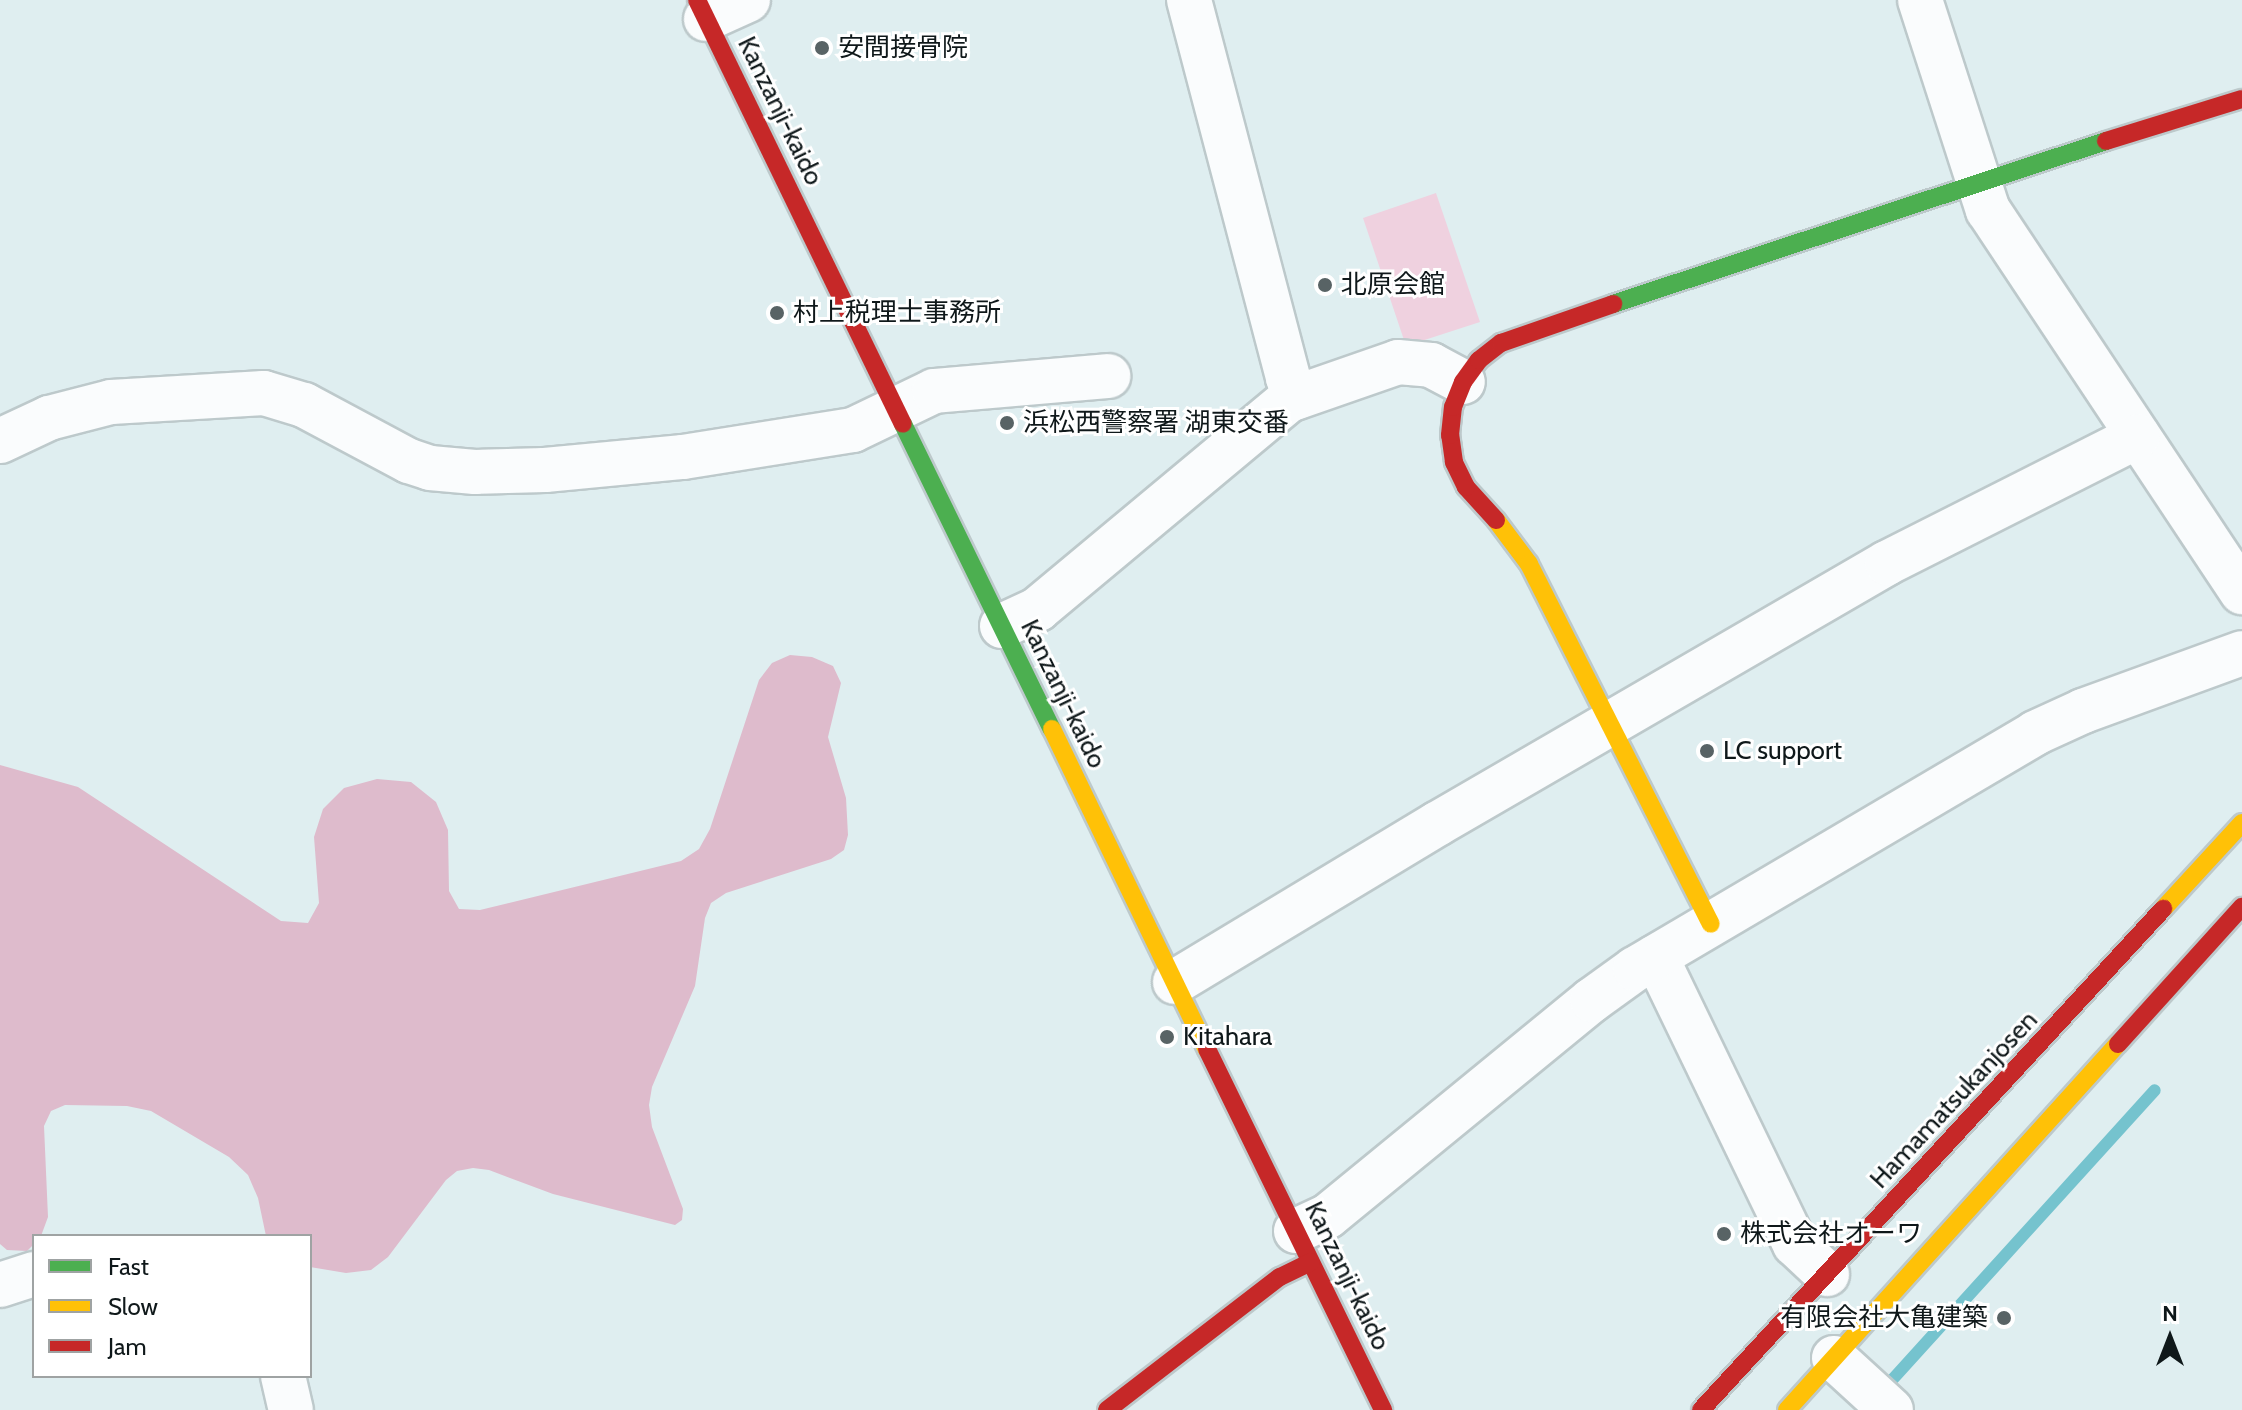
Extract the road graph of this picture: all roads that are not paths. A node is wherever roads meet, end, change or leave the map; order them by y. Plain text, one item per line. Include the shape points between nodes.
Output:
1 (748, 0) edge
2 (1189, 0) edge
3 (1920, 0) edge
4 (702, 10) edge
5 (2242, 99) edge
6 (1978, 181) junction
7 (1108, 376) dead end
8 (1463, 382) junction
9 (1296, 397) junction
10 (896, 409) junction
11 (2138, 436) junction
12 (0, 441) edge
13 (2242, 592) edge
14 (1002, 626) junction
15 (2242, 653) edge
16 (1610, 724) junction
17 (2242, 823) edge
18 (2242, 907) edge
19 (1711, 924) junction
20 (1656, 957) junction
21 (1175, 982) junction
22 (1304, 1247) junction
23 (1827, 1274) junction
24 (32, 1275) edge
25 (0, 1285) edge
26 (1834, 1358) junction
27 (283, 1378) edge
28 (1109, 1409) edge
29 (291, 1410) edge
30 (1383, 1410) edge
31 (1701, 1410) edge
32 (1787, 1410) edge
33 (1891, 1410) edge

1 - 4 street
2 - 9 street
3 - 6 street
4 - 10 main road, Kanzanji-kaido
5 - 6 main road
6 - 8 main road via 1526,333 1479,360
6 - 11 street via 1988,210
7 - 10 street via 934,391
8 - 9 street via 1431,365 1398,362
8 - 16 main road via 1453,407 1454,462 1466,487 1521,550
9 - 14 street via 1270,413 1038,609
10 - 12 street via 853,430 752,447 519,471 430,468 304,405 264,393 111,402 49,418
10 - 14 main road, Kanzanji-kaido
11 - 13 street
11 - 16 street via 1887,563
14 - 21 main road, Kanzanji-kaido
15 - 19 street via 2035,733
16 - 19 main road
16 - 21 street
17 - 23 main road, Hamamatsukanjosen via 1999,1101
18 - 26 main road via 2030,1129
19 - 20 street
20 - 22 street via 1592,1000 1328,1216
20 - 23 street via 1795,1244
21 - 22 main road, Kanzanji-kaido
22 - 28 main road via 1280,1277
22 - 30 main road, Kanzanji-kaido
23 - 31 main road, Hamamatsukanjosen
24 - 25 street
26 - 32 main road
26 - 33 street
27 - 29 street

